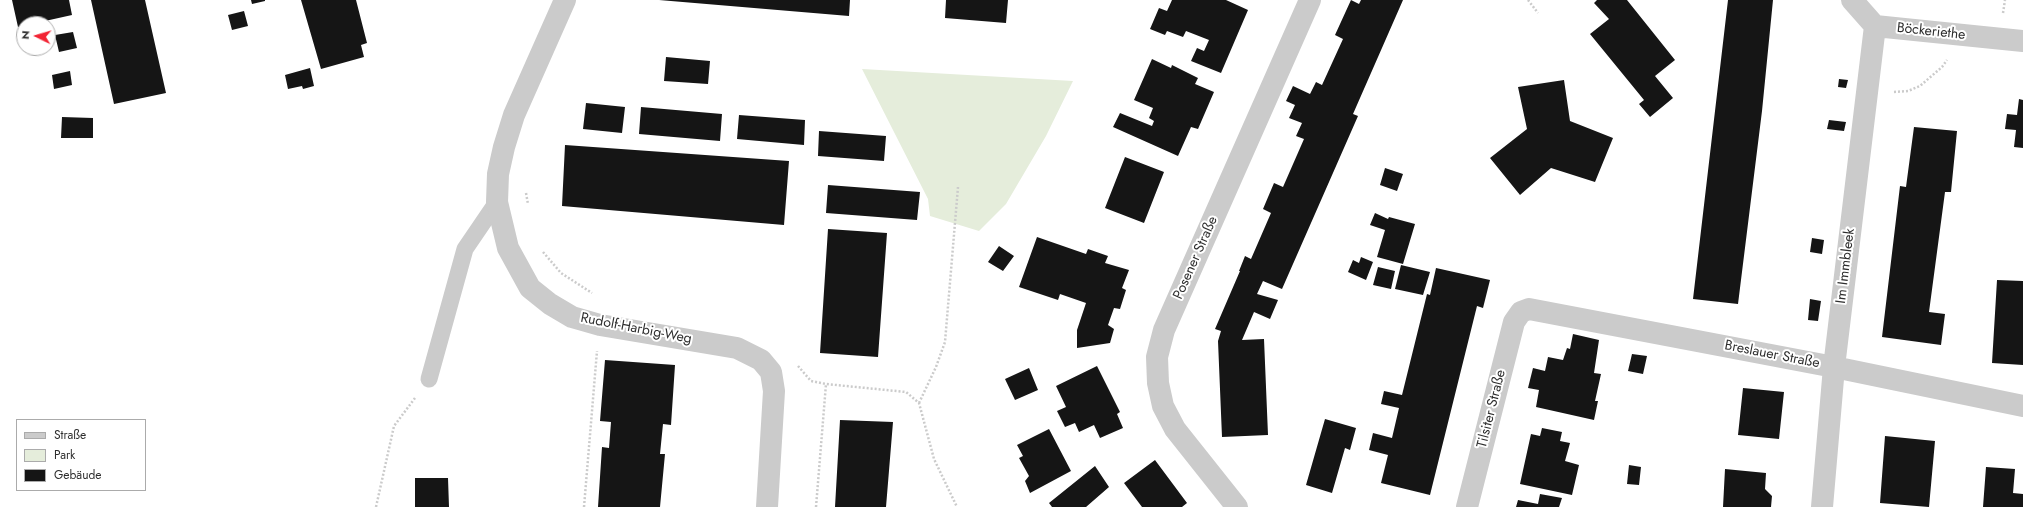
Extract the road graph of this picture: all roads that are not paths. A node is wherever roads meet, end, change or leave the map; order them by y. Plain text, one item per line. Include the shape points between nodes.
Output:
1 (565, 0) edge
2 (1310, 0) edge
3 (1852, 0) edge
4 (1875, 26) junction
5 (2023, 41) edge
6 (497, 202) junction
7 (1521, 312) joint
8 (1834, 367) junction
9 (429, 379) road end
10 (2023, 406) edge
11 (767, 507) edge
12 (1237, 507) edge
13 (1467, 507) edge
14 (1822, 507) edge

1 - 6 street, Rudolf-Harbig-Weg via 514,115 498,174
2 - 12 street, Posener Straße via 1164,330 1157,357 1158,383 1163,406 1175,429
3 - 4 street
4 - 5 street, Böckeriethe
4 - 8 street, Im Immbleek
6 - 9 lane via 465,250
6 - 11 street, Rudolf-Harbig-Weg via 508,248 530,288 550,304 572,317 600,325 737,348 761,360 770,372 774,391
7 - 8 street, Breslauer Straße via 1537,309
7 - 13 street, Tilsiter Straße via 1514,322
8 - 10 street, Breslauer Straße
8 - 14 street, Im Immbleek

